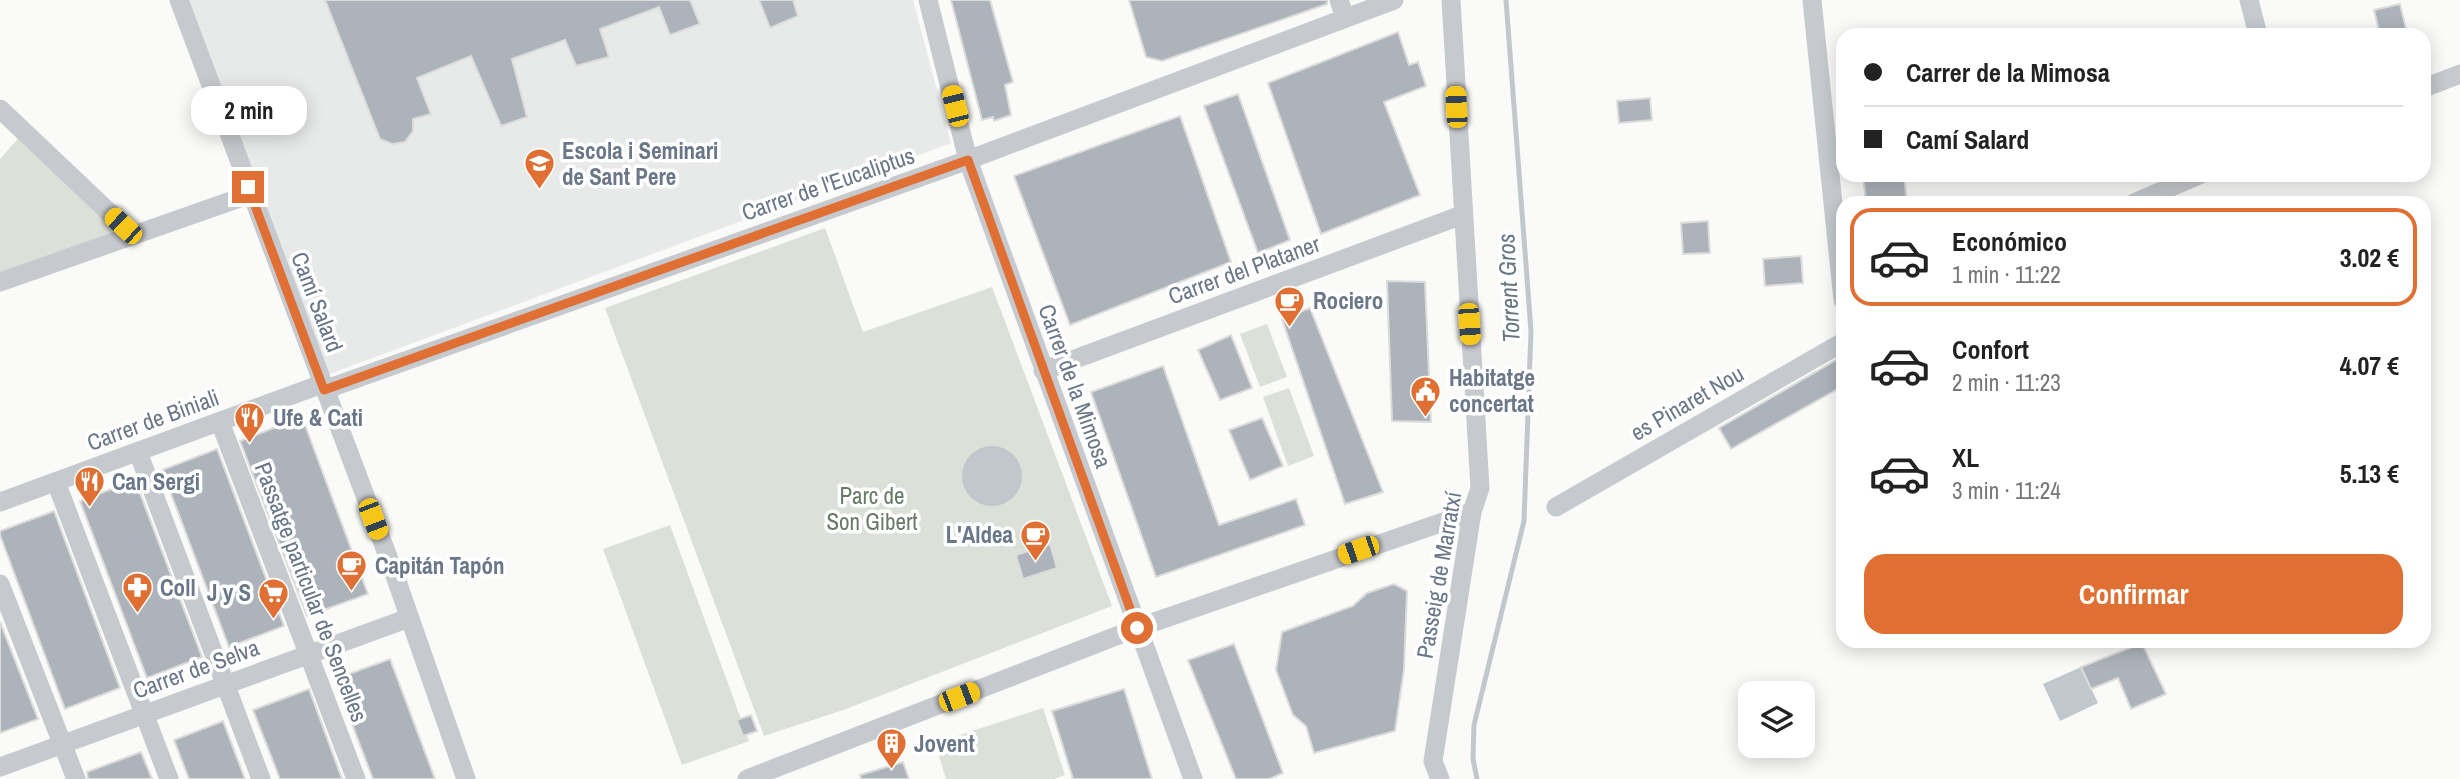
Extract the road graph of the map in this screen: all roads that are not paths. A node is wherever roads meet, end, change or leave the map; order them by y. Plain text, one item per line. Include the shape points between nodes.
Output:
1 (179, 0) edge
2 (928, 0) edge
3 (1394, 0) edge
4 (1451, 0) edge
5 (1812, 0) edge
6 (2249, 0) edge
7 (1342, 9) edge
8 (2256, 28) edge
9 (2460, 74) edge
10 (2431, 85) edge
11 (0, 109) edge
12 (968, 160) junction
13 (2183, 182) edge
14 (251, 194) junction
15 (2150, 196) edge
16 (1462, 215) junction
17 (1836, 232) edge
18 (133, 235) junction
19 (0, 282) edge
20 (1836, 346) edge
21 (1043, 371) junction
22 (323, 387) junction
23 (220, 422) junction
24 (138, 452) junction
25 (56, 482) junction
26 (0, 502) edge
27 (1556, 507) dead end
28 (1472, 512) junction
29 (0, 584) edge
30 (409, 618) junction
31 (1137, 628) junction
32 (310, 654) junction
33 (226, 684) junction
34 (145, 714) junction
35 (63, 744) junction
36 (0, 767) edge
37 (76, 779) edge
38 (169, 779) edge
39 (261, 779) edge
40 (356, 779) edge
41 (466, 779) edge
42 (747, 779) edge
43 (1192, 779) edge
44 (1440, 779) edge

1 - 14 street, Camí Salard
2 - 12 street, Carrer de la Mimosa
3 - 7 street, Carrer de l'Eucaliptus
4 - 16 street, Passeig de Marratxí
5 - 17 street
6 - 8 street
7 - 12 street, Carrer de l'Eucaliptus
9 - 10 street
11 - 18 street
12 - 21 street, Carrer de la Mimosa
12 - 22 street, Carrer de l'Eucaliptus
13 - 15 street
14 - 18 street
14 - 22 street, Camí Salard
16 - 21 street, Carrer del Plataner
16 - 28 street, Passeig de Marratxí via 1480,488
18 - 19 street
20 - 27 street, es Pinaret Nou
21 - 31 street, Carrer de la Mimosa
22 - 23 street, Carrer de Biniali
22 - 30 street, Camí Salard
23 - 24 street, Carrer de Biniali
23 - 32 street, Passatge particular de Sencelles
24 - 25 street, Carrer de Biniali
24 - 33 street
25 - 26 street, Carrer de Biniali
25 - 34 street
28 - 31 street
28 - 44 street, Passeig de Marratxí via 1433,761
29 - 35 street
30 - 32 street, Carrer de Selva
30 - 41 street, Camí Salard
31 - 42 street
31 - 43 street, Carrer de la Mimosa
32 - 33 street, Carrer de Selva
32 - 40 street, Passatge particular de Sencelles
33 - 34 street, Carrer de Selva
33 - 39 street
34 - 35 street, Carrer de Selva
34 - 38 street
35 - 36 street, Carrer de Selva
35 - 37 street

